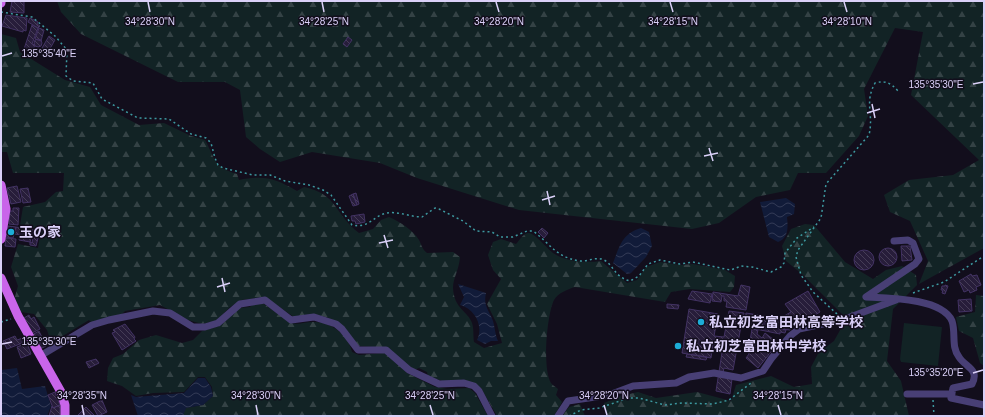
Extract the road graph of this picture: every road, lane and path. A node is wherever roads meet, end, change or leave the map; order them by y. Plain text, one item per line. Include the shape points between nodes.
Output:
1 (1, 12) edge
2 (898, 90) dead end
3 (1, 185) edge
4 (814, 227) junction
5 (1, 239) edge
6 (894, 241) dead end
7 (984, 256) edge
8 (1, 278) edge
9 (911, 294) dead end
10 (896, 300) junction
11 (18, 317) junction
12 (842, 320) junction
13 (1, 322) edge
14 (40, 356) junction
15 (763, 372) junction
16 (933, 393) junction
17 (907, 394) dead end
18 (952, 394) junction
19 (984, 405) edge
20 (65, 416) edge
21 (492, 416) edge
22 (558, 416) edge
23 (569, 416) edge
24 (934, 416) edge

1 - 4 path via 32,17 38,21 67,50 66,76 73,81 93,83 107,103 143,120 169,119 190,134 206,138 211,143 218,165 223,168 254,175 270,175 323,190 331,195 352,225 365,225 389,212 422,217 435,208 463,221 476,231 492,232 500,237 513,237 533,231 557,254 580,261 605,260 618,276 630,281 639,276 648,264 660,260 680,264 693,262 731,270 741,266 752,267 771,272 784,263 786,253 796,238
2 - 4 path via 887,82 875,84 868,98 871,121 869,135 826,184 823,212
3 - 5 main road via 6,210
4 - 12 path via 798,250 796,257 799,269 813,292
6 - 10 lane via 913,242 919,259 866,297
7 - 9 path via 944,282
8 - 11 main road
10 - 12 lane
10 - 18 lane via 929,304 951,320 957,354 974,373 972,384 953,388
11 - 13 path
11 - 14 main road
12 - 15 lane via 799,329 790,336
14 - 20 main road via 61,392
14 - 21 lane via 92,325 109,320 152,311 170,313 193,326 205,327 218,323 236,306 262,300 273,304 291,320 314,317 336,324 358,350 386,350 409,370 436,383 464,383 474,386
15 - 22 lane via 741,378 714,373 689,377 676,383 633,386 609,395 568,401
15 - 23 path via 729,400 713,404 665,405 629,398 599,408 581,410
16 - 17 lane
16 - 18 lane
16 - 24 path
18 - 19 lane via 951,398

